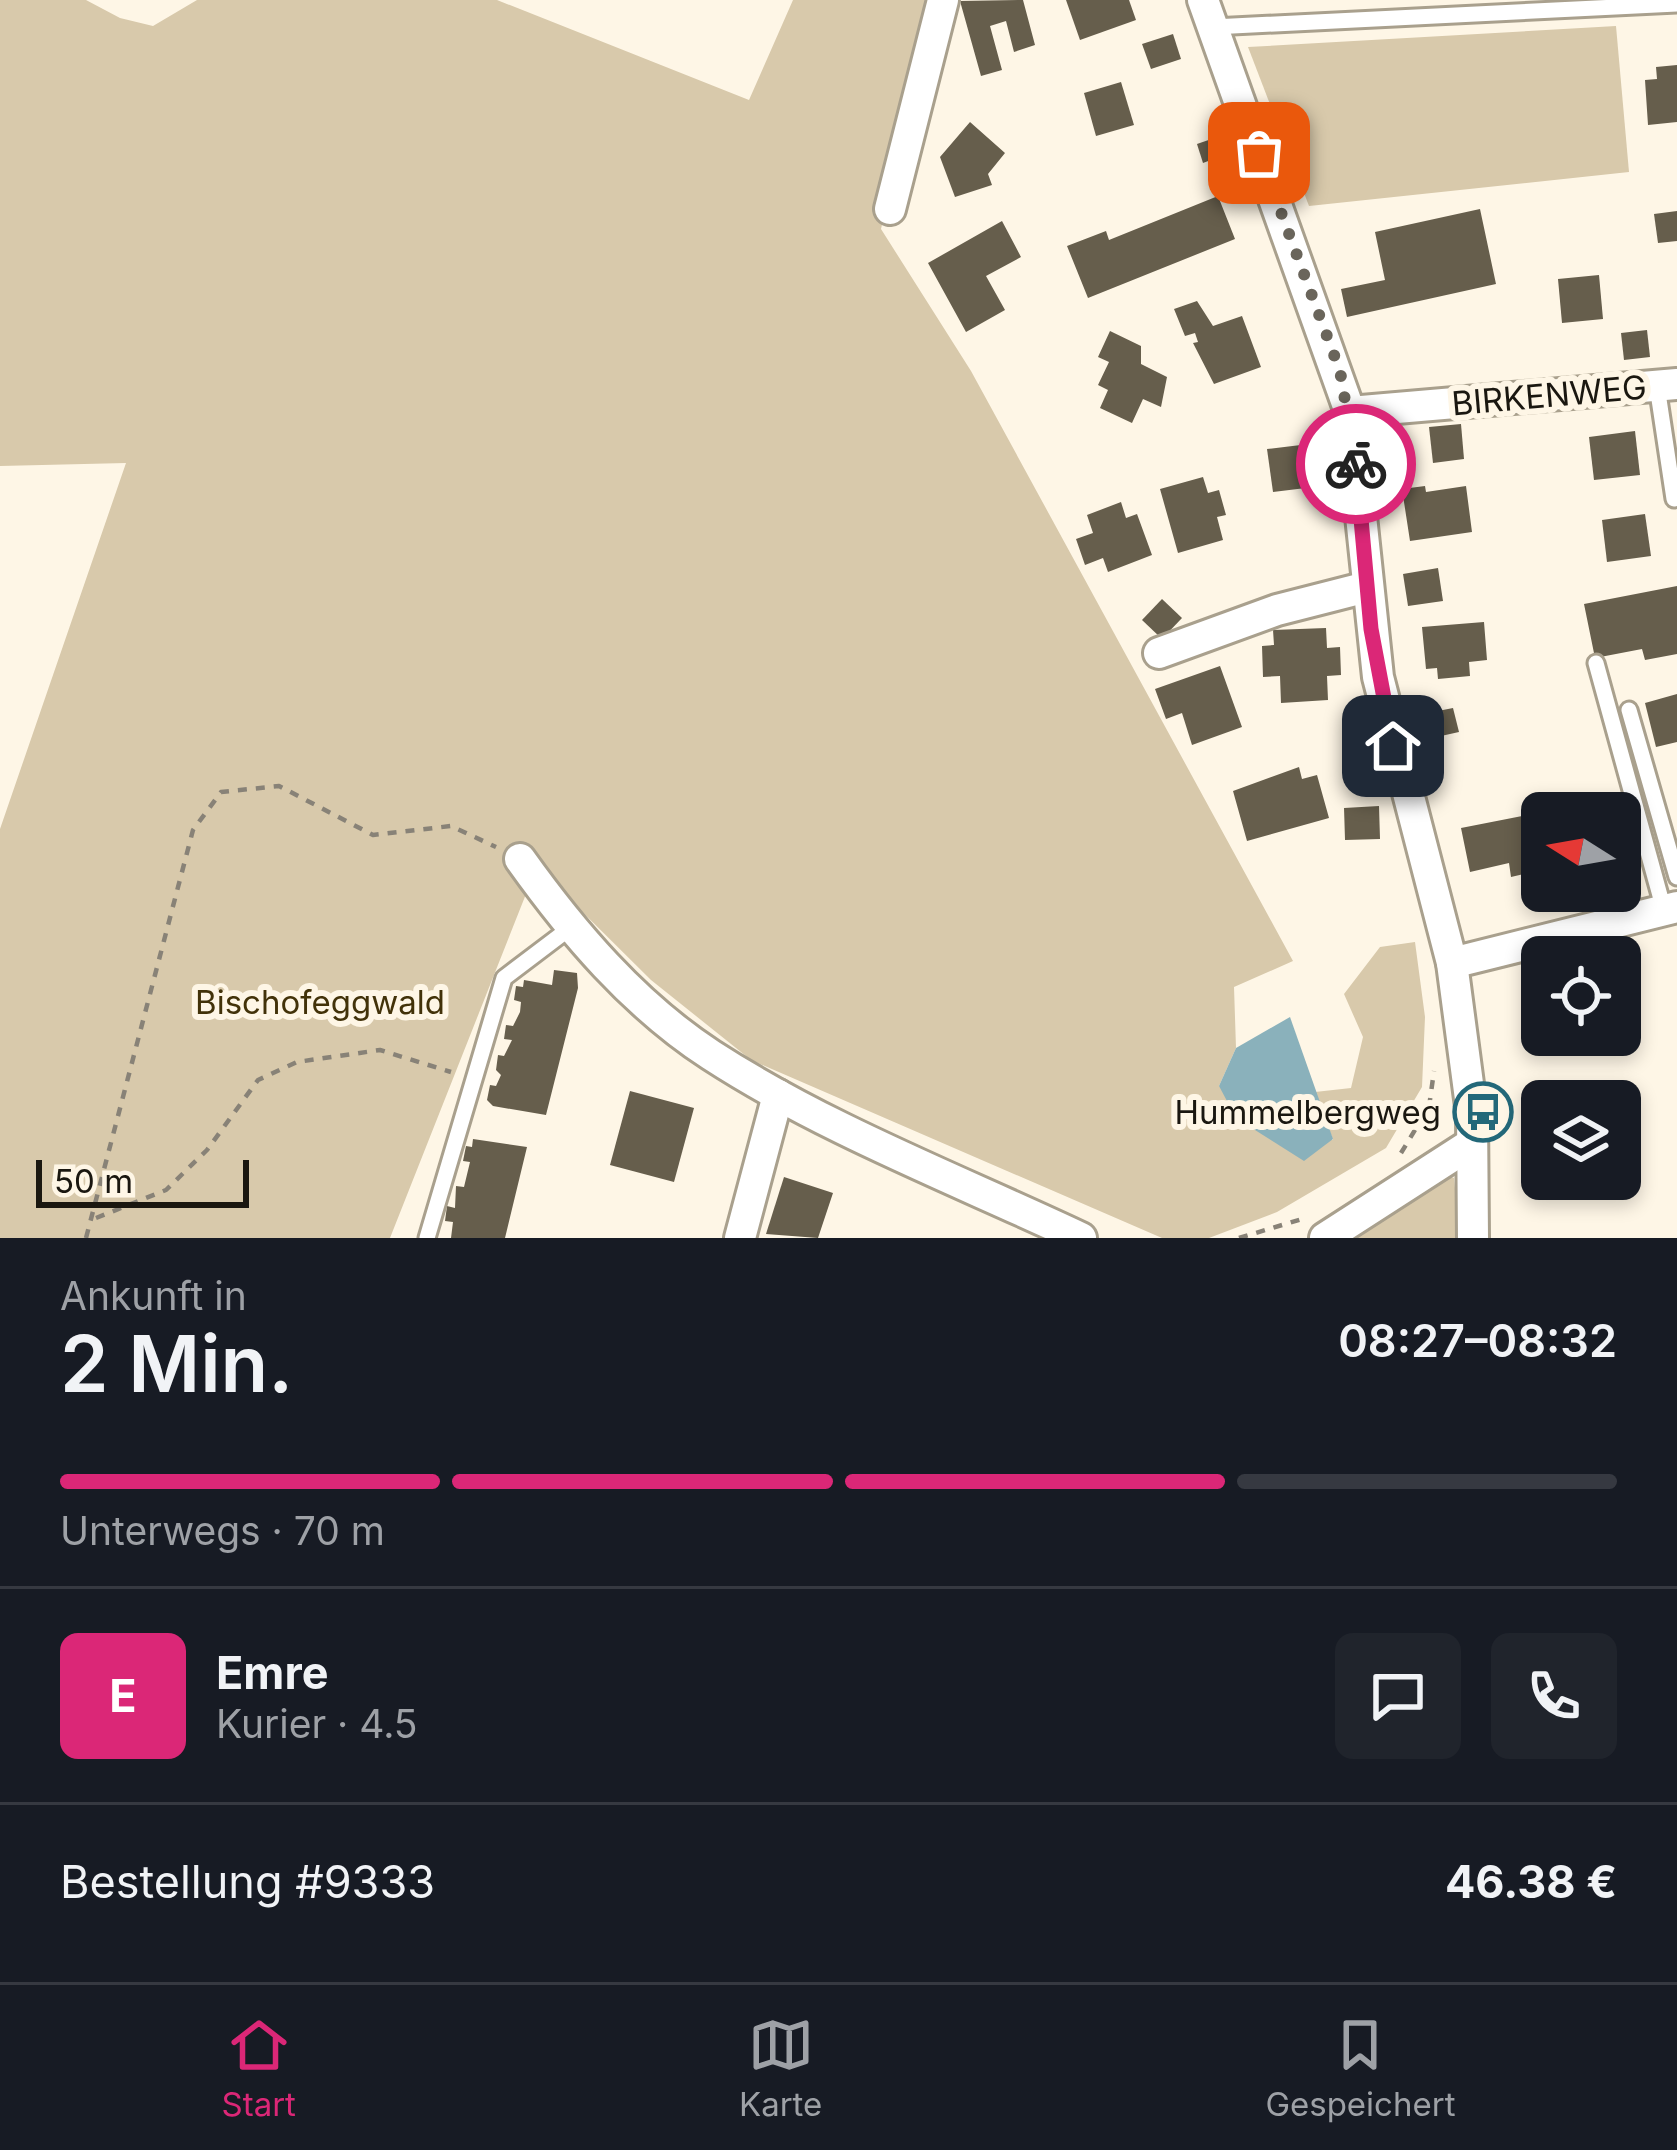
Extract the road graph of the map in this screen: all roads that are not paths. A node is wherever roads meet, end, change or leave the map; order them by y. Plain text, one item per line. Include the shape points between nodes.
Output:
1 (943, 0) edge
2 (1677, 4) edge
3 (1208, 14) edge
4 (890, 209) dead end
5 (1667, 385) edge
6 (1350, 412) junction
7 (1674, 500) edge
8 (1367, 587) junction
9 (1159, 652) dead end
10 (1596, 662) dead end
11 (1629, 710) dead end
12 (520, 859) road end
13 (1677, 877) edge
14 (1670, 909) edge
15 (570, 928) junction
16 (1452, 963) junction
17 (778, 1095) junction
18 (1472, 1144) junction
19 (1319, 1225) edge
20 (428, 1238) edge
21 (740, 1238) edge
22 (1081, 1238) edge
23 (1473, 1238) edge

1 - 4 street
2 - 3 lane
3 - 6 street
5 - 6 street, BIRKENWEG
5 - 7 lane
6 - 8 street
8 - 9 street
8 - 16 street via 1387,720
10 - 14 lane
11 - 13 lane
12 - 15 street
14 - 16 street
15 - 17 street via 707,1053
15 - 20 lane via 504,978
16 - 18 street
17 - 21 street
17 - 22 street
18 - 19 street
18 - 23 street

